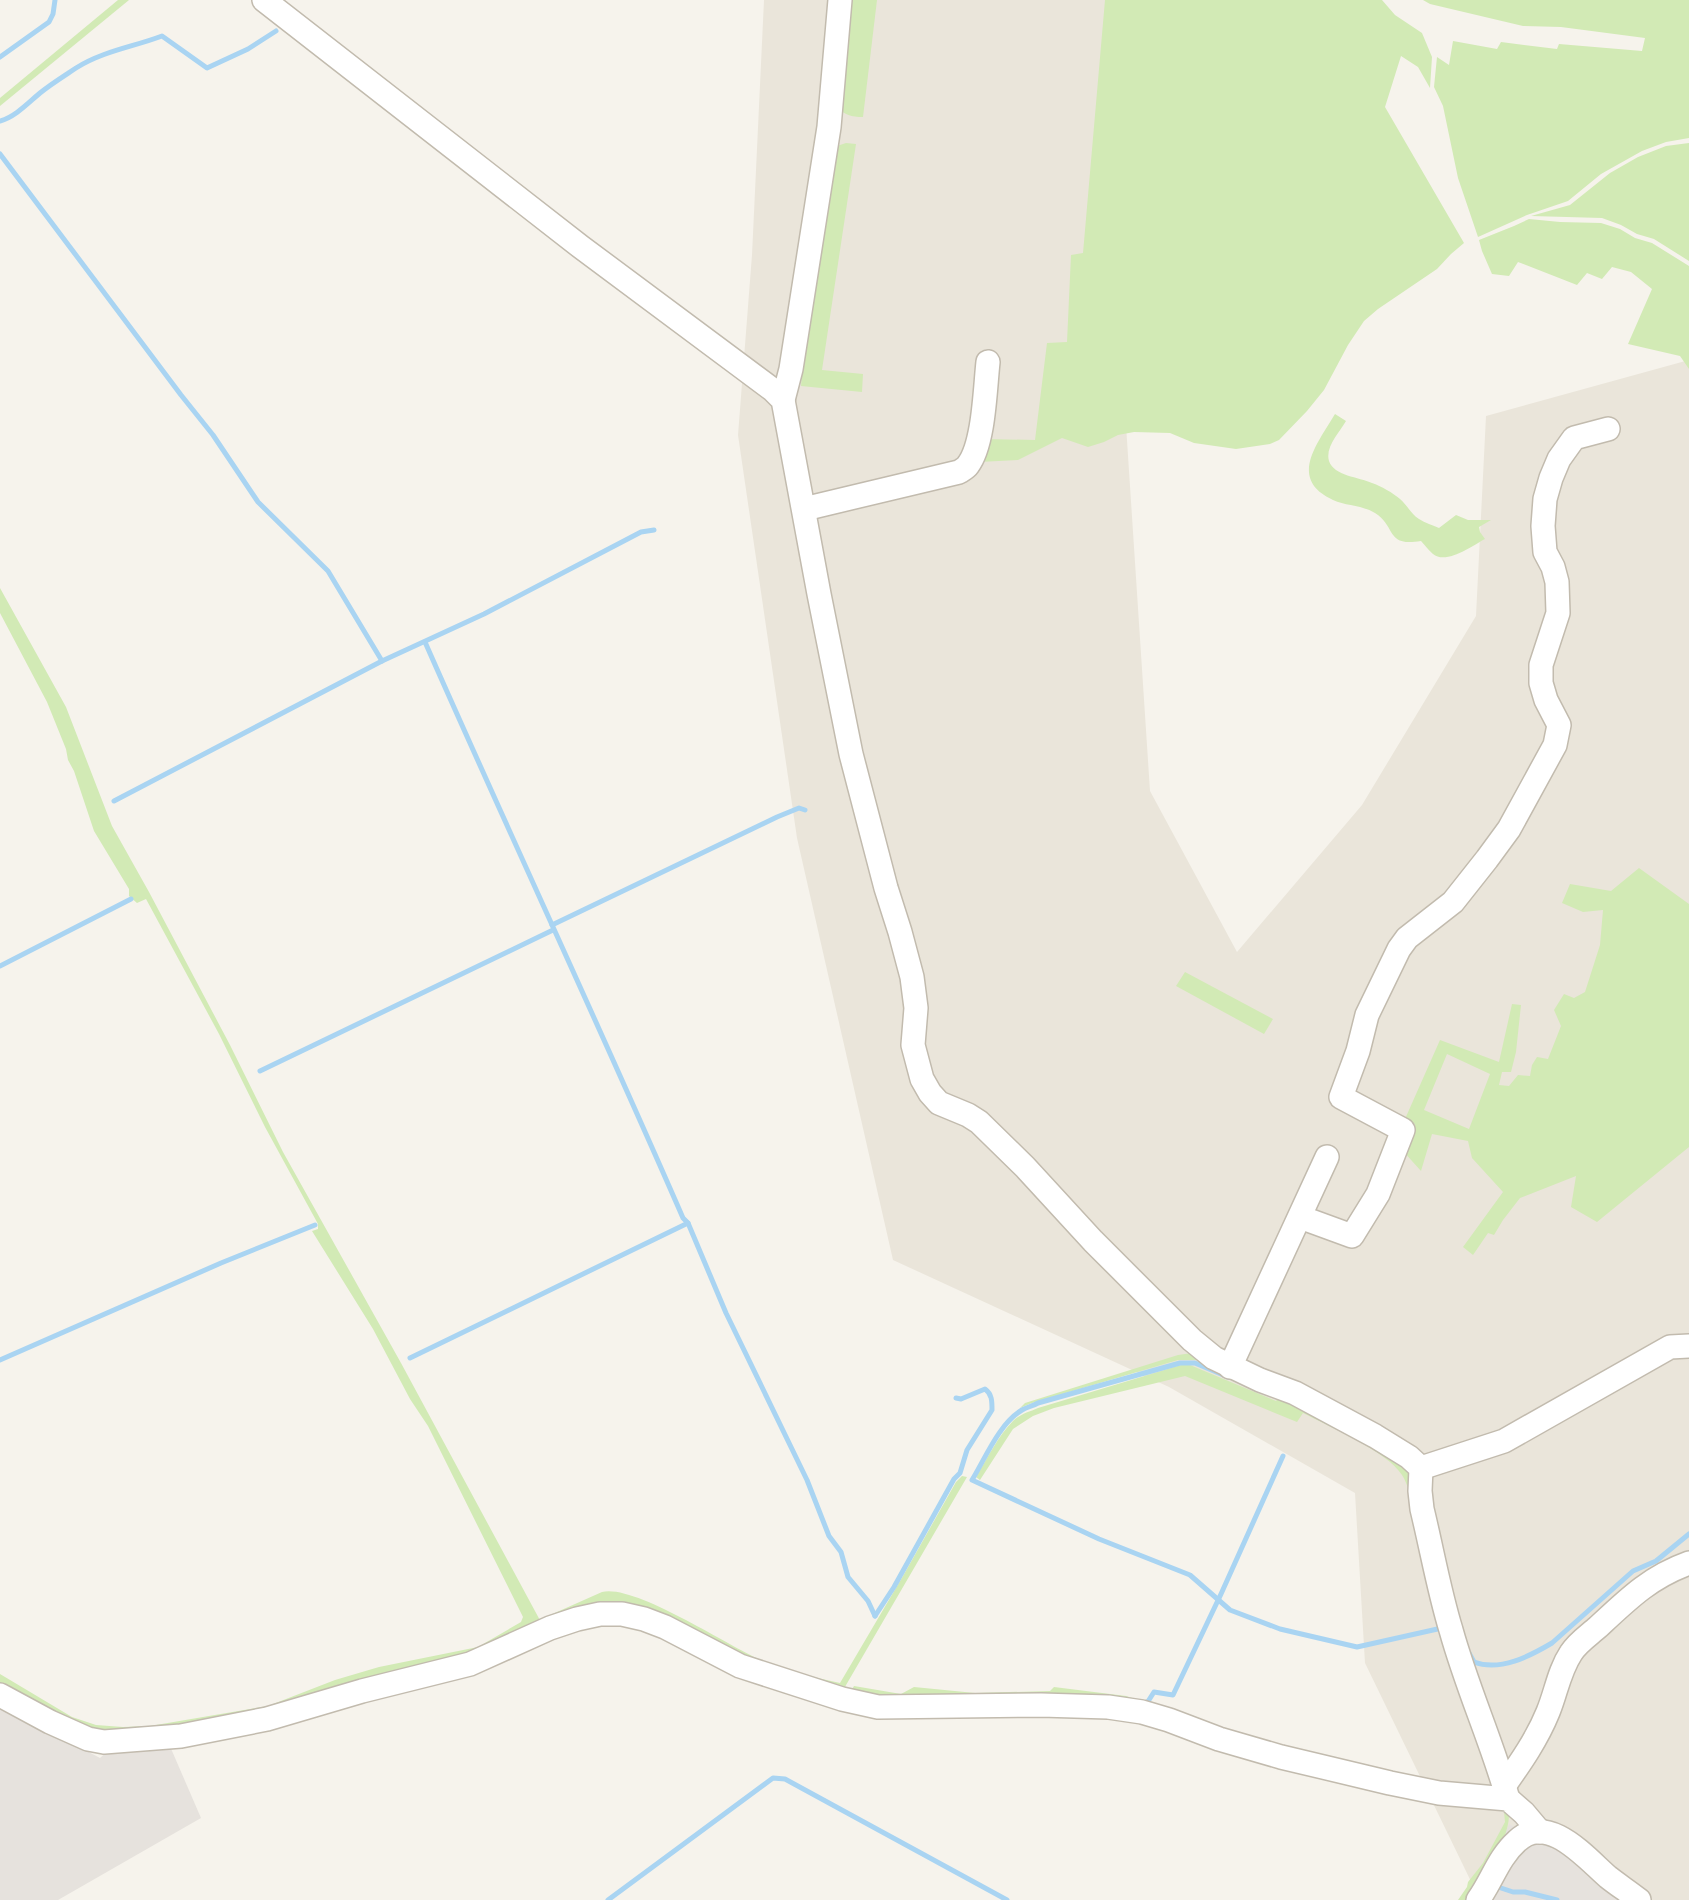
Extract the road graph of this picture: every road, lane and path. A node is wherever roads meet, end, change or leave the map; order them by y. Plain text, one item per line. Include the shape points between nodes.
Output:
1 (264, 0) edge
2 (840, 0) edge
3 (988, 362) dead end
4 (783, 400) junction
5 (1608, 429) dead end
6 (804, 509) junction
7 (1327, 1157) dead end
8 (1300, 1217) junction
9 (1689, 1346) edge
10 (1230, 1367) junction
11 (1421, 1468) junction
12 (1689, 1563) edge
13 (0, 1695) edge
14 (1506, 1793) junction
15 (1541, 1832) junction
16 (1478, 1900) edge
17 (1639, 1900) edge

1 - 4 street
2 - 4 street via 829,127
3 - 6 street via 982,424 968,467
4 - 6 street
5 - 8 street via 1574,438 1559,459 1545,499 1545,552 1557,582 1558,613 1541,665 1541,683 1559,725 1555,745 1487,859 1452,902 1399,949 1367,1015 1341,1097 1403,1130 1378,1194 1352,1236
6 - 10 street via 851,754 912,977 916,1008 913,1045 922,1079 939,1103 979,1122 1192,1340
7 - 8 street
8 - 10 street
9 - 11 street via 1670,1347 1504,1441
10 - 11 street via 1306,1399
11 - 14 street via 1422,1509 1450,1629
12 - 14 street via 1633,1594 1573,1650 1549,1711
13 - 14 street via 88,1739 104,1742 181,1736 267,1719 470,1664 568,1622 622,1614 665,1627 740,1666 878,1707 1041,1705 1142,1712 1219,1740 1390,1783 1439,1793
14 - 15 street
15 - 16 street via 1528,1832 1517,1840
15 - 17 street via 1560,1836

